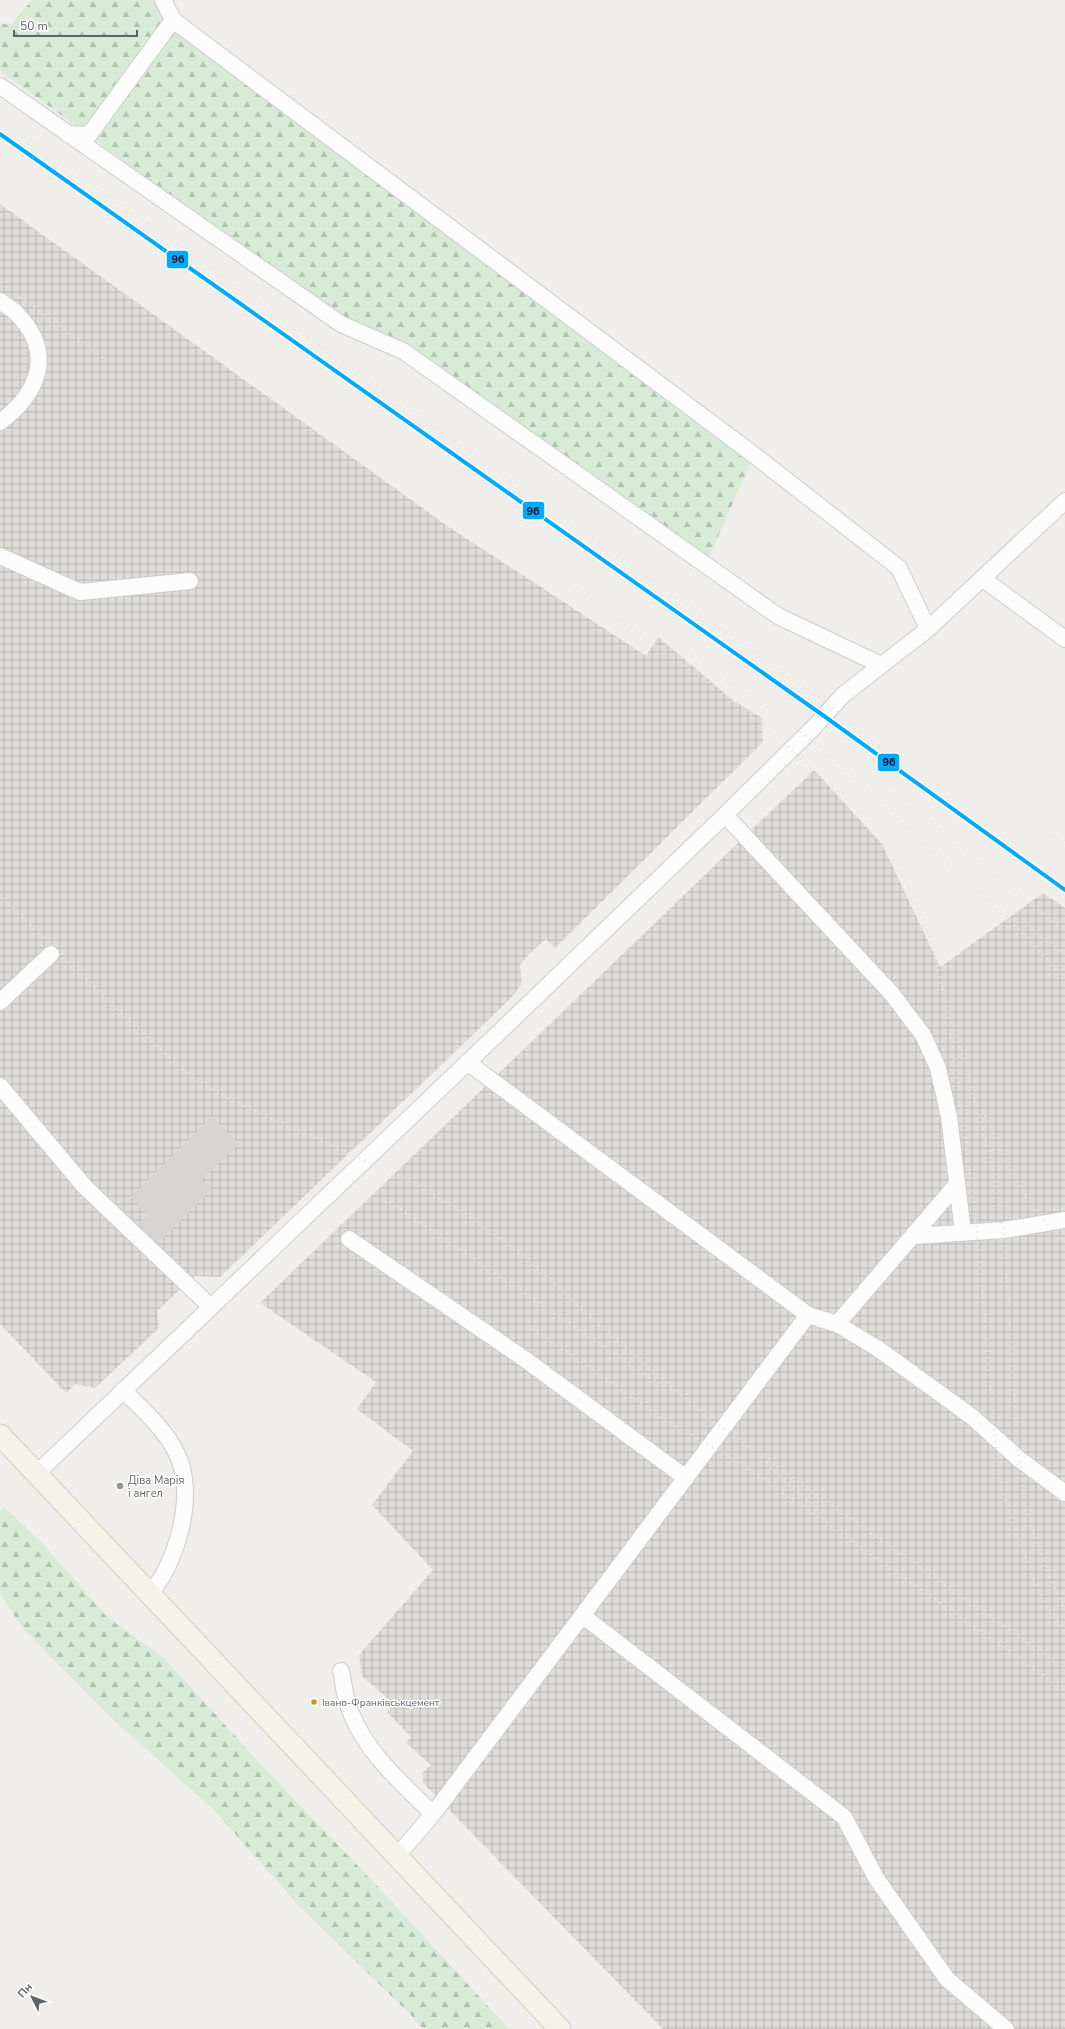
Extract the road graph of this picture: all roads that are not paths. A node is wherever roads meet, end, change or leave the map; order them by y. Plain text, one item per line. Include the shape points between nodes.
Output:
1 (163, 0) edge
2 (173, 20) junction
3 (0, 86) edge
4 (68, 134) junction
5 (0, 301) edge
6 (0, 422) edge
7 (1065, 501) edge
8 (0, 556) edge
9 (983, 579) junction
10 (190, 581) dead end
11 (928, 629) junction
12 (1065, 639) edge
13 (881, 665) junction
14 (725, 815) junction
15 (51, 954) dead end
16 (0, 1002) edge
17 (467, 1062) junction
18 (0, 1086) edge
19 (957, 1184) junction
20 (1065, 1220) edge
21 (963, 1232) junction
22 (914, 1236) junction
23 (349, 1239) dead end
24 (210, 1306) junction
25 (808, 1315) junction
26 (837, 1324) junction
27 (123, 1390) junction
28 (0, 1436) edge
29 (36, 1474) junction
30 (686, 1478) junction
31 (1065, 1493) edge
32 (150, 1594) junction
33 (583, 1616) junction
34 (340, 1671) dead end
35 (433, 1814) junction
36 (396, 1857) junction
37 (560, 2029) edge
38 (1006, 2029) edge

1 - 2 street
2 - 4 street via 89,136
2 - 11 street via 754,455 899,568
3 - 4 street
4 - 13 street via 341,324 403,351 778,616
5 - 6 street via 18,314 35,339 40,364 33,387 19,406
7 - 9 street
8 - 10 street via 80,592
9 - 11 street
9 - 12 street
11 - 13 street
13 - 14 street via 843,695
14 - 17 street
14 - 19 street via 892,994 923,1035 938,1068 949,1117
15 - 16 street
17 - 24 street
17 - 25 street
18 - 24 street via 84,1187
19 - 21 street
19 - 22 street
20 - 21 street via 1004,1230
21 - 22 street
22 - 26 street
23 - 30 street via 526,1360
24 - 27 street
25 - 26 street
25 - 30 street
26 - 31 street via 877,1348 971,1416 1019,1459
27 - 29 street
27 - 32 street via 163,1432 181,1464 184,1491 182,1521 170,1562
28 - 29 main road
29 - 32 main road
30 - 33 street
32 - 36 main road
33 - 35 street
33 - 38 street via 844,1816 876,1878 947,1979
34 - 35 street via 350,1713 368,1744
35 - 36 street
36 - 37 main road

